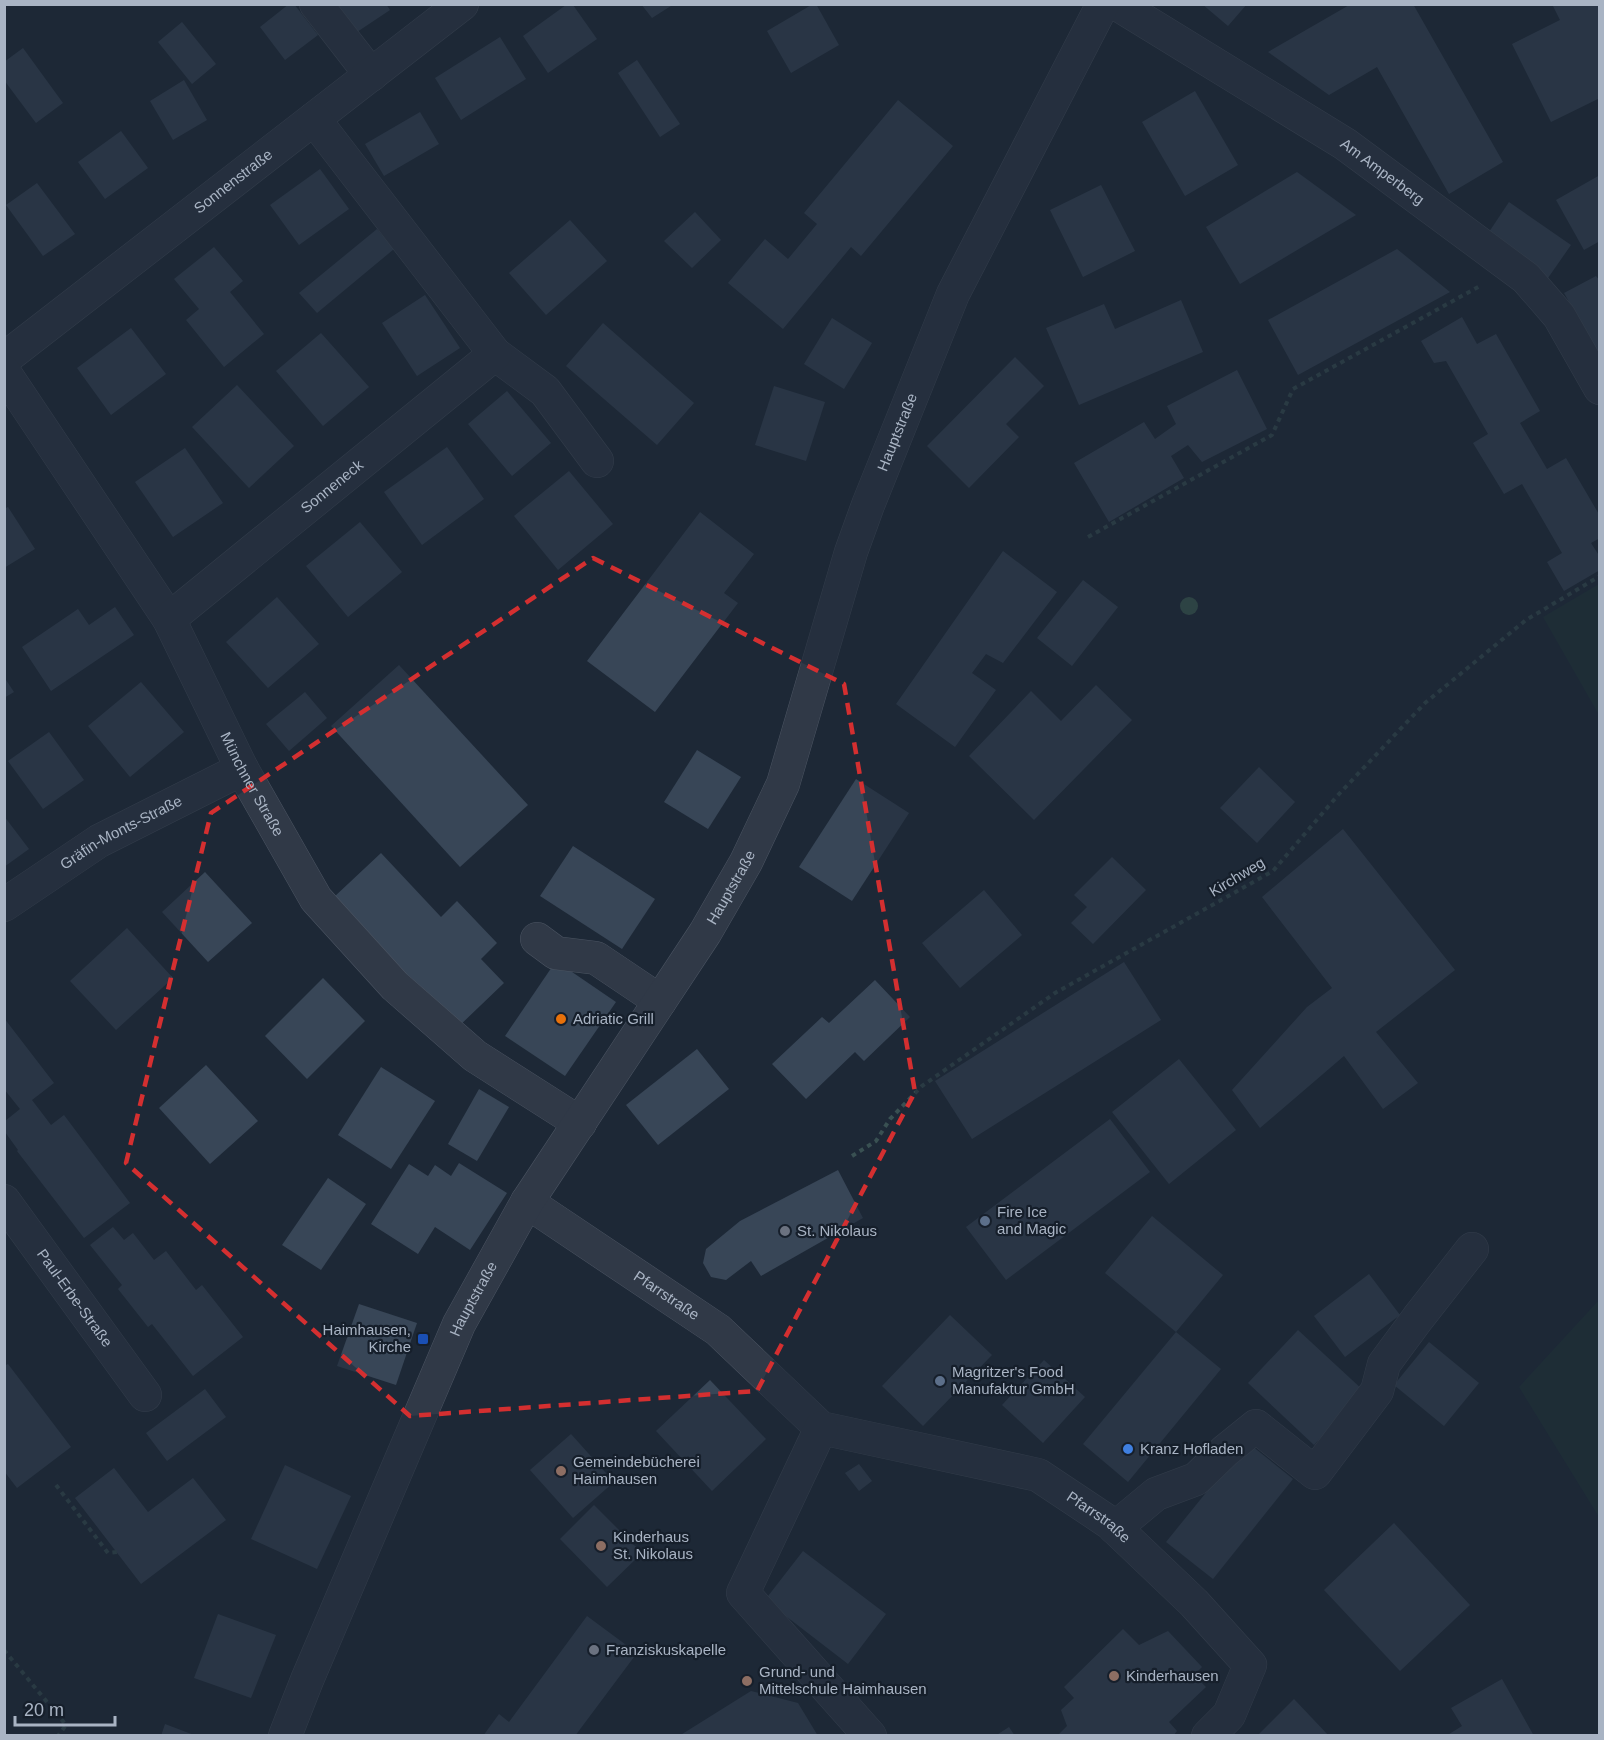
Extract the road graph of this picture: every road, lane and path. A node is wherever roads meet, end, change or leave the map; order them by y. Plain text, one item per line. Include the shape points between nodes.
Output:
1 (316, 4) edge
2 (462, 4) edge
3 (1103, 4) edge
4 (1117, 4) edge
5 (371, 75) junction
6 (314, 119) junction
7 (1513, 268) junction
8 (495, 354) junction
9 (4, 359) edge
10 (4, 372) edge
11 (1599, 388) edge
12 (597, 461) dead end
13 (1088, 537) dead end
14 (1599, 576) edge
15 (169, 619) junction
16 (242, 769) junction
17 (4, 905) edge
18 (537, 939) dead end
19 (660, 1001) junction
20 (580, 1123) junction
21 (852, 1156) dead end
22 (4, 1201) edge
23 (527, 1202) junction
24 (1472, 1249) dead end
25 (145, 1395) dead end
26 (821, 1428) junction
27 (57, 1485) dead end
28 (1115, 1528) junction
29 (117, 1552) dead end
30 (4, 1650) edge
31 (58, 1736) edge
32 (285, 1736) edge
33 (870, 1736) edge
34 (1208, 1736) edge

1 - 5 street
2 - 5 street, Sonnenstraße
3 - 19 street, Hauptstraße via 953,294 851,552 783,784 746,862
4 - 7 street, Am Amperberg via 1345,144
5 - 6 street, Sonnenstraße
6 - 8 street
6 - 9 street, Sonnenstraße
7 - 11 street, Am Amperberg via 1559,316
7 - 13 path via 1293,389 1272,435
8 - 12 street via 545,391
8 - 15 street, Sonneneck
10 - 15 street, Münchner Straße
14 - 21 path, Kirchweg via 1526,620 1425,703 1339,794 1274,871 1055,993 922,1086 890,1119 876,1141
15 - 16 street, Münchner Straße
16 - 17 street, Gräfin-Monts-Straße via 99,841
16 - 20 street, Münchner Straße via 316,899 395,986 475,1056
18 - 19 street via 556,953 596,958
19 - 20 street, Hauptstraße
20 - 23 street, Hauptstraße
22 - 25 street, Paul-Erbe-Straße
23 - 26 street, Pfarrstraße via 718,1330
23 - 32 street, Hauptstraße via 459,1324
24 - 28 street via 1384,1364 1377,1391 1315,1473 1256,1426 1196,1479 1156,1494
26 - 28 street, Pfarrstraße via 1038,1475
26 - 33 street via 743,1593
27 - 29 path via 108,1553
28 - 34 street, Pfarrstraße via 1194,1603 1250,1665 1229,1715
30 - 31 path via 66,1725

